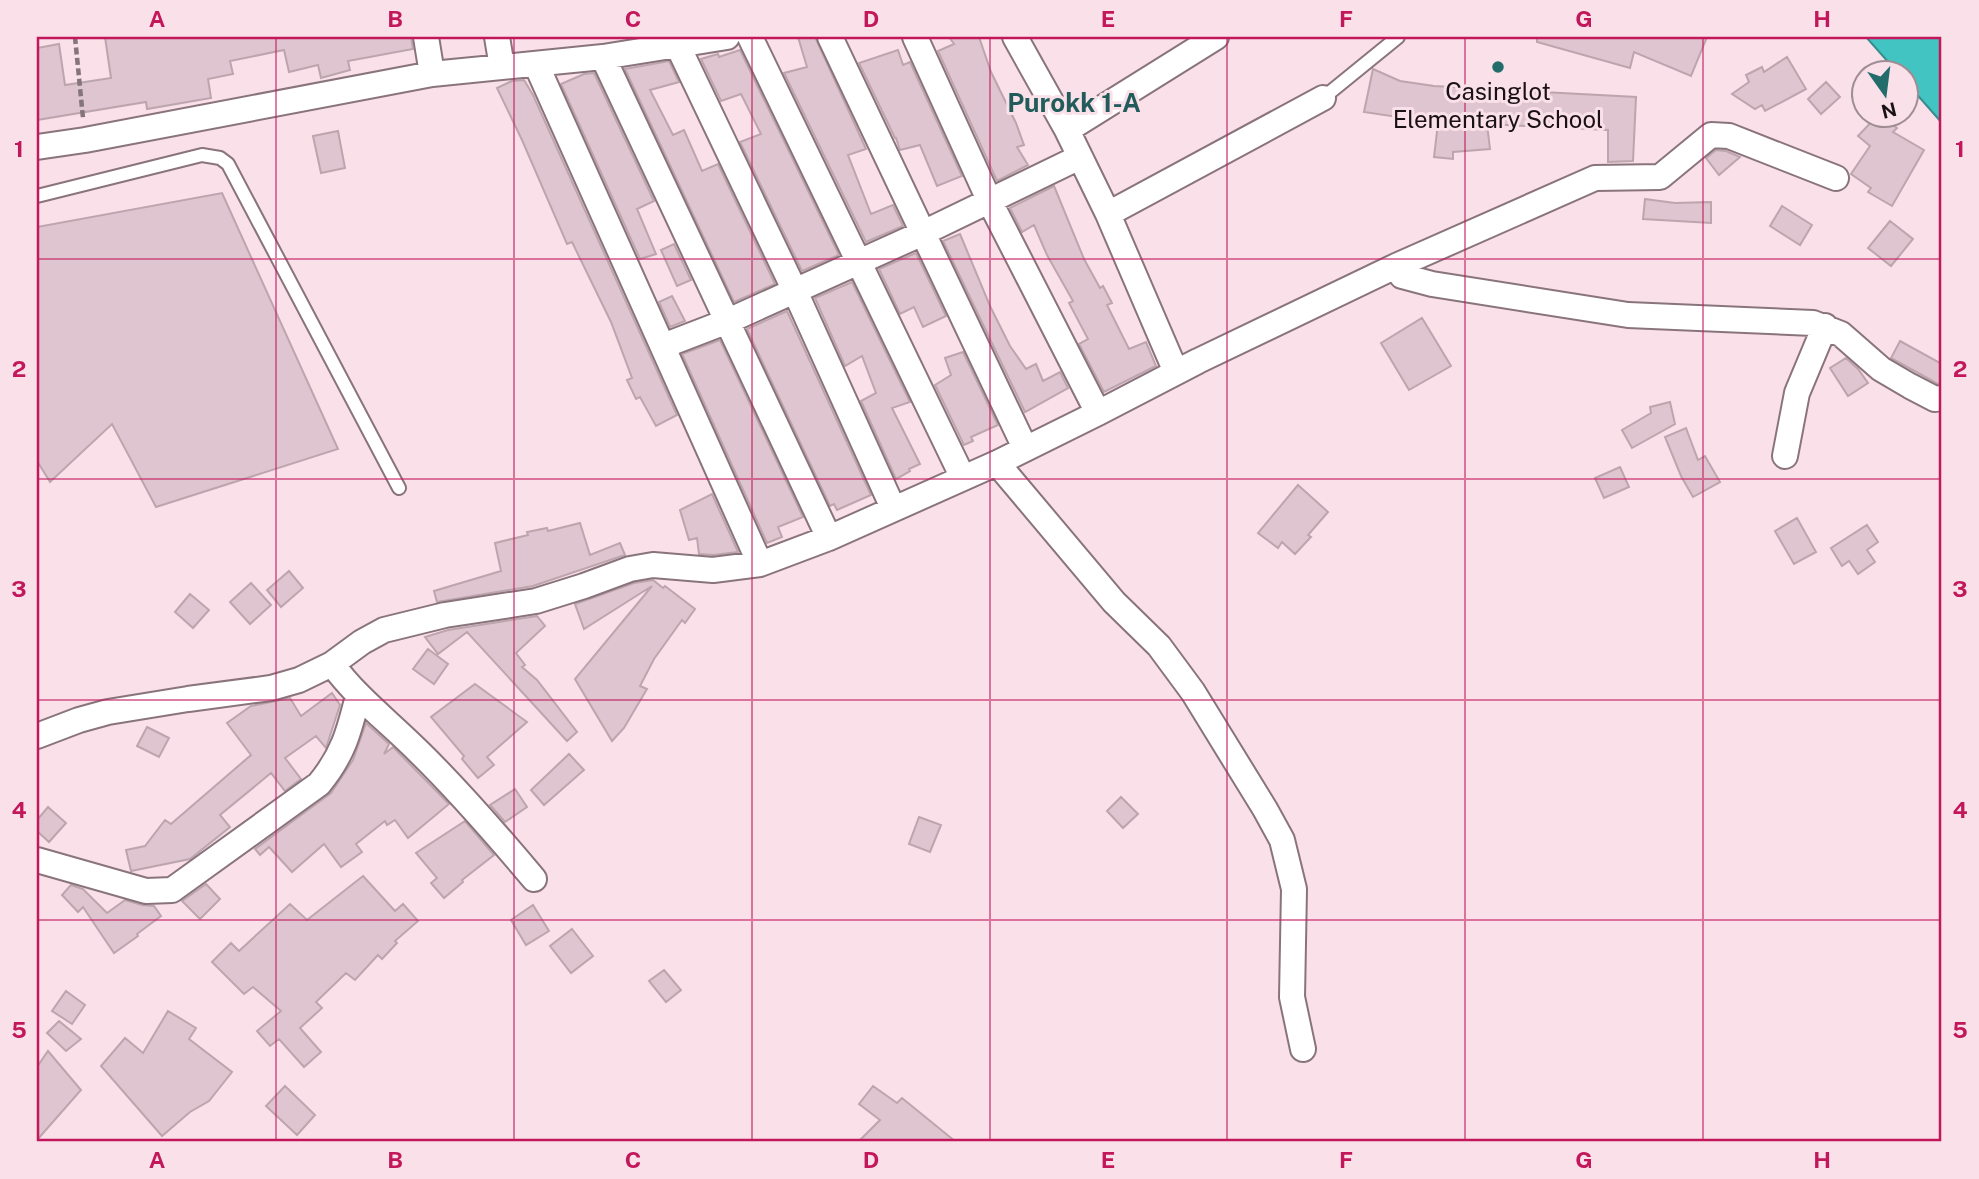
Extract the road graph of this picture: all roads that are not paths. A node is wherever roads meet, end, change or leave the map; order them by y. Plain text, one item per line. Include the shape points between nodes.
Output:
1 (426, 37) edge
2 (498, 37) edge
3 (727, 37) edge
4 (750, 37) edge
5 (830, 37) edge
6 (915, 37) edge
7 (1015, 37) edge
8 (1216, 37) edge
9 (1398, 37) edge
10 (677, 41) edge
11 (577, 48) edge
12 (604, 58) junction
13 (536, 64) junction
14 (502, 66) junction
15 (432, 74) junction
16 (1324, 98) joint
17 (1067, 130) junction
18 (37, 147) edge
19 (1080, 157) junction
20 (1836, 177) dead end
21 (37, 196) edge
22 (989, 200) junction
23 (1108, 214) junction
24 (923, 233) junction
25 (859, 260) junction
26 (1396, 266) junction
27 (794, 289) junction
28 (728, 321) junction
29 (1825, 326) junction
30 (663, 346) junction
31 (1176, 372) junction
32 (1942, 398) edge
33 (1098, 413) junction
34 (1025, 447) junction
35 (1786, 457) dead end
36 (997, 463) junction
37 (963, 478) junction
38 (399, 488) dead end
39 (893, 508) junction
40 (829, 538) junction
41 (760, 564) junction
42 (332, 664) junction
43 (358, 696) junction
44 (37, 736) edge
45 (37, 860) edge
46 (534, 879) dead end
47 (1303, 1049) dead end

1 - 15 street
2 - 14 street
3 - 10 street
4 - 25 street
5 - 24 street
6 - 22 street
7 - 17 street
8 - 17 street
9 - 16 lane
10 - 12 street
10 - 27 street
11 - 12 street
11 - 13 street
12 - 28 street
13 - 14 street
13 - 30 street
14 - 15 street
15 - 18 street
16 - 23 street
17 - 19 street
19 - 22 street
19 - 23 street
20 - 26 street via 1729,136 1711,135 1660,177 1595,178
21 - 38 lane via 202,155 228,164
22 - 24 street
22 - 33 street
23 - 31 street
24 - 25 street
24 - 34 street
25 - 27 street
25 - 37 street
26 - 29 street via 1402,276 1432,284 1628,315
26 - 31 street
27 - 28 street
27 - 39 street
28 - 30 street
28 - 40 street
29 - 32 street via 1881,369 1935,399
29 - 35 street via 1797,393
30 - 41 street
31 - 33 street
33 - 34 street
34 - 36 street
36 - 37 street
36 - 47 street via 1114,602 1159,646 1193,692 1282,840 1294,889 1292,997
37 - 39 street
39 - 40 street
40 - 41 street
41 - 42 street via 713,570 653,565 630,569 536,601 384,630
42 - 43 street
42 - 44 street via 271,688 129,708
43 - 45 street via 342,751 319,783 172,890 146,891
43 - 46 street via 418,751

